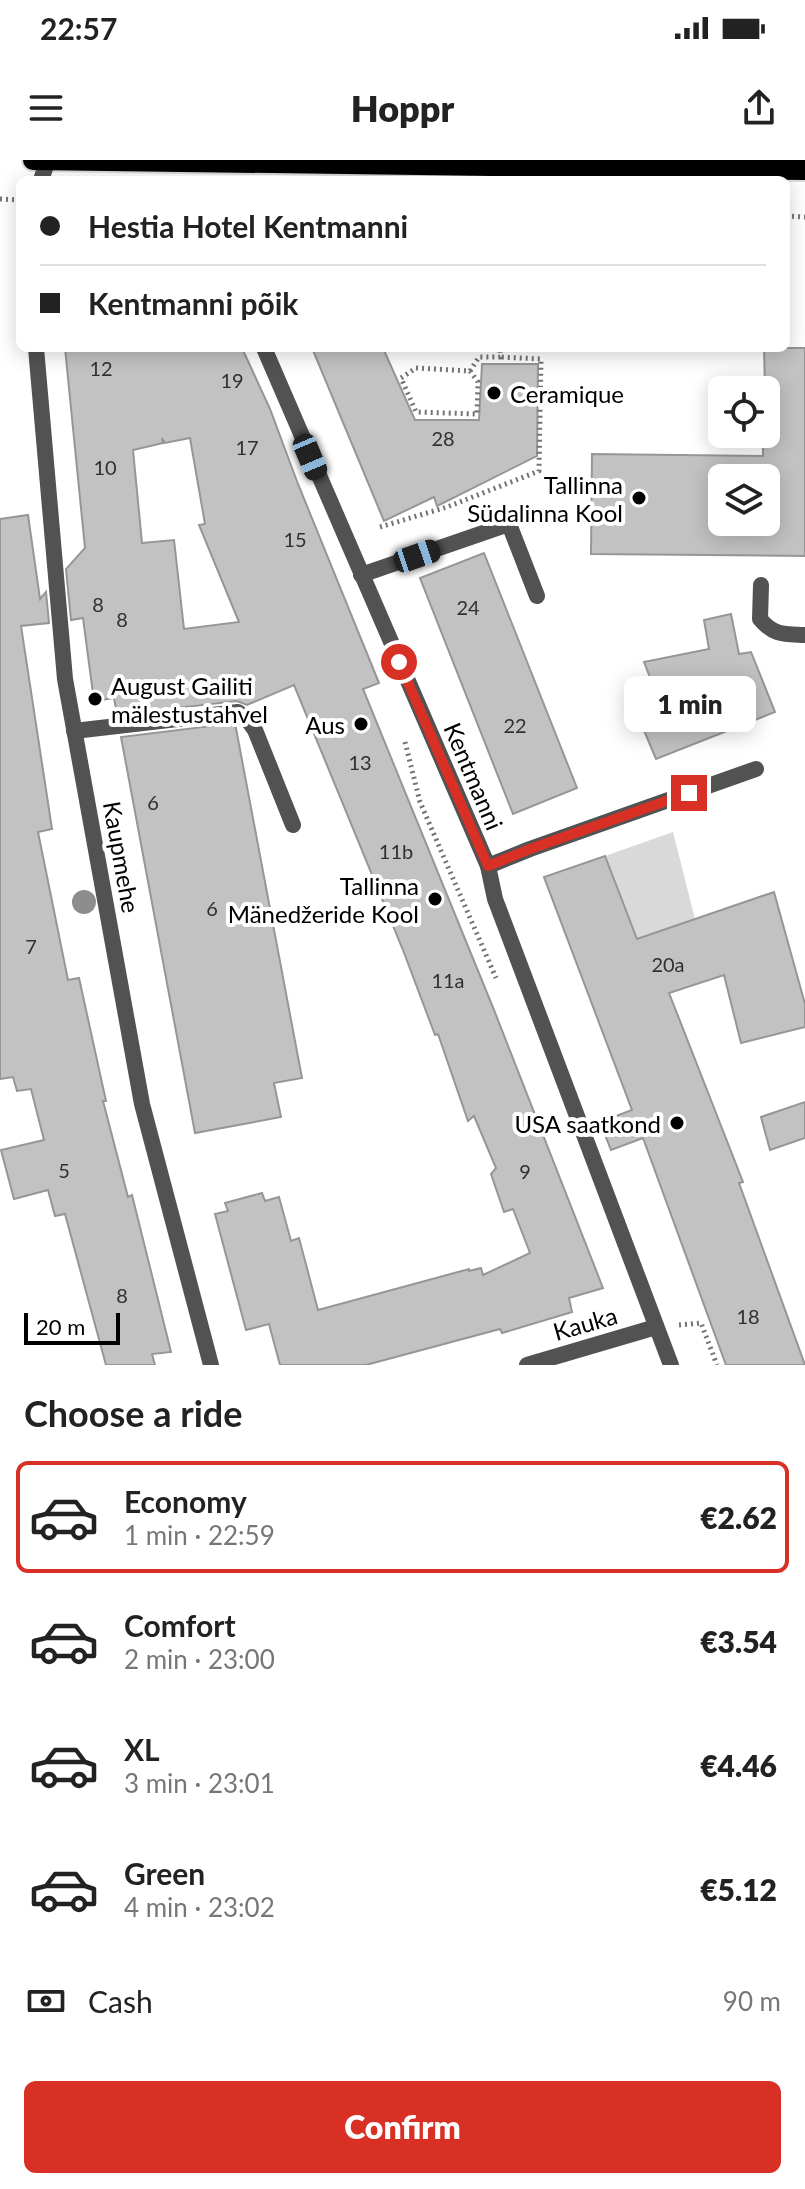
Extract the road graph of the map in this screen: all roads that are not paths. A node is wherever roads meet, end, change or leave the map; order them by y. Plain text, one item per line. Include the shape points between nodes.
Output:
1 (33, 160) edge
2 (48, 160) edge
3 (257, 162) edge
4 (805, 170) edge
5 (220, 172) edge
6 (36, 352) edge
7 (266, 352) edge
8 (361, 575) junction
9 (761, 585) dead end
10 (537, 596) dead end
11 (805, 635) edge
12 (74, 731) junction
13 (756, 769) dead end
14 (293, 825) dead end
15 (488, 866) junction
16 (656, 1327) junction
17 (211, 1365) edge
18 (527, 1365) edge
19 (671, 1365) edge

1 - 2 main road
2 - 5 main road
3 - 4 main road
3 - 5 main road
6 - 12 street, Kaupmehe
7 - 8 street, Kentmanni
8 - 10 street via 509,524
8 - 15 street, Kentmanni
9 - 11 street via 760,619 767,628
12 - 14 street via 238,712 255,730
12 - 17 street, Kaupmehe via 139,1089
13 - 15 street
15 - 16 street, Kentmanni via 495,899
16 - 18 street, Kauka
16 - 19 street, Kentmanni

